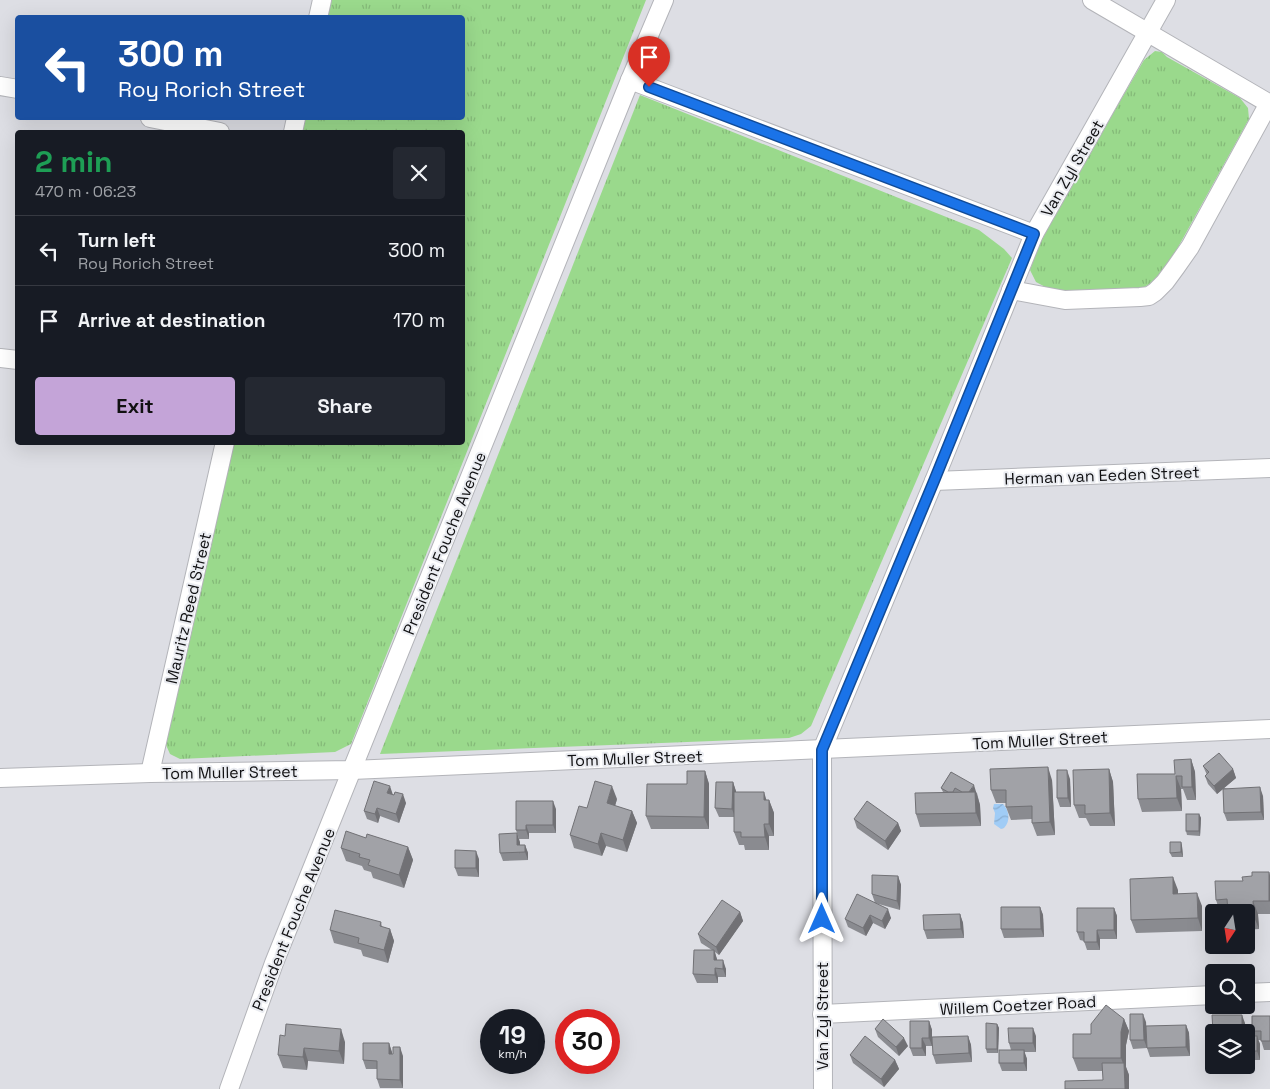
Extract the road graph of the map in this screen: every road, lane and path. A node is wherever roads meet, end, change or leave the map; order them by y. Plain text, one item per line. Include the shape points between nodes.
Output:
1 (322, 0) edge
2 (664, 0) edge
3 (1092, 0) edge
4 (1166, 0) edge
5 (319, 15) edge
6 (1149, 33) junction
7 (630, 80) junction
8 (0, 86) edge
9 (15, 88) edge
10 (1270, 103) edge
11 (160, 120) edge
12 (210, 130) edge
13 (1034, 234) junction
14 (1011, 290) junction
15 (0, 358) edge
16 (15, 360) edge
17 (225, 445) edge
18 (1270, 468) edge
19 (934, 481) junction
20 (1270, 729) edge
21 (822, 750) junction
22 (352, 770) junction
23 (150, 773) junction
24 (0, 778) edge
25 (1270, 992) edge
26 (1255, 993) edge
27 (1205, 995) edge
28 (822, 1014) junction
29 (229, 1089) edge
30 (823, 1089) edge

1 - 5 street
2 - 7 street, President Fouche Avenue
3 - 6 street
4 - 6 street, Van Zyl Street
6 - 10 street
6 - 13 street, Van Zyl Street
7 - 13 street
7 - 22 street, President Fouche Avenue
8 - 9 street
10 - 14 street via 1190,247 1155,292 1140,297 1066,300
11 - 12 street
13 - 14 street, Van Zyl Street
14 - 19 street, Van Zyl Street
15 - 16 street
17 - 23 street, Mauritz Reed Street
18 - 19 street, Herman van Eeden Street
19 - 21 street, Van Zyl Street
20 - 21 street, Tom Muller Street
21 - 22 street, Tom Muller Street
21 - 28 street, Van Zyl Street
22 - 23 street, Tom Muller Street
22 - 29 street, President Fouche Avenue via 274,963
23 - 24 street, Tom Muller Street
25 - 26 street
27 - 28 street, Willem Coetzer Road
28 - 30 street, Van Zyl Street

